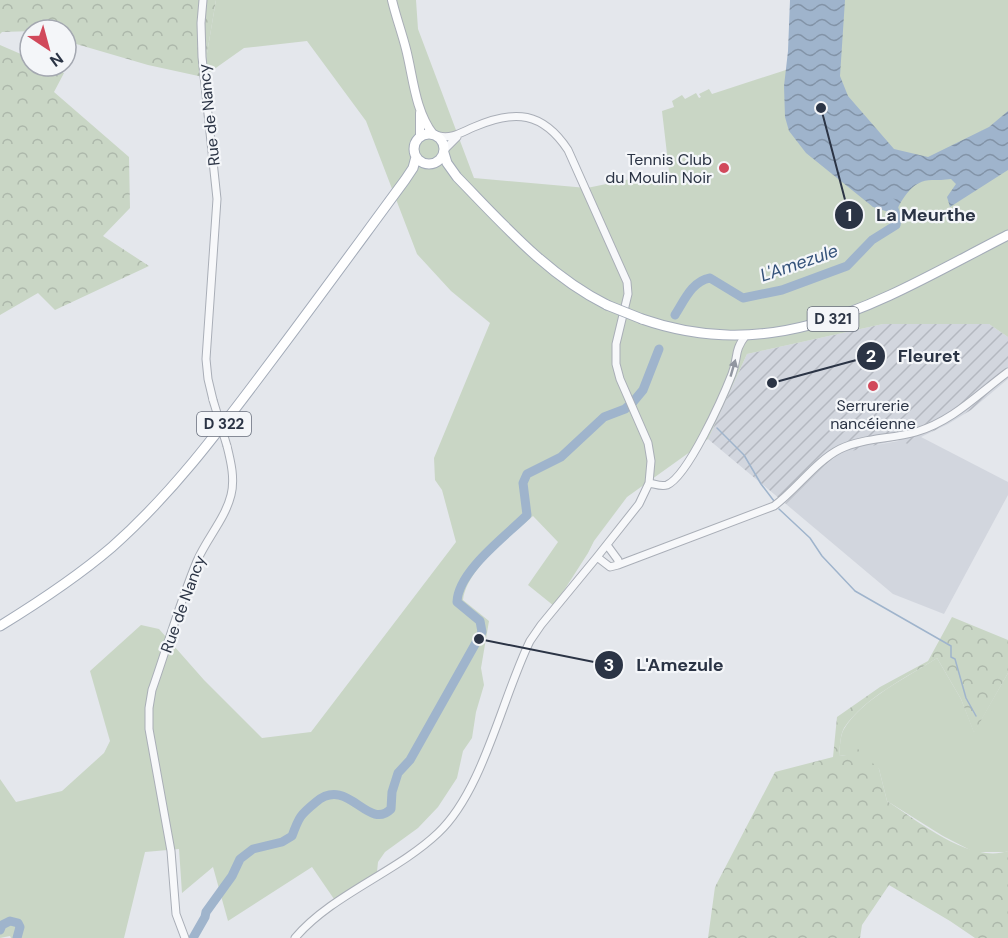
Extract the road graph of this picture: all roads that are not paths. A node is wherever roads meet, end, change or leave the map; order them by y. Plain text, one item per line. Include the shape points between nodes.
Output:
1 (203, 0) edge
2 (392, 0) edge
3 (419, 106) junction
4 (469, 129) junction
5 (436, 135) junction
6 (420, 136) junction
7 (444, 151) junction
8 (416, 157) junction
9 (431, 164) junction
10 (457, 177) junction
11 (405, 180) junction
12 (1008, 235) edge
13 (746, 335) junction
14 (1008, 372) edge
15 (649, 483) junction
16 (607, 546) junction
17 (597, 557) junction
18 (618, 565) junction
19 (0, 626) edge
20 (185, 937) edge
21 (294, 938) edge

1 - 20 street, Rue de Nancy, bridge via 209,138 217,199 206,359 227,446 231,494 193,573 149,708 149,729 171,851 176,914
2 - 3 main road
3 - 5 main road via 428,128
3 - 6 main road
4 - 5 street via 448,138
4 - 7 street
4 - 15 street via 496,118 530,118 552,129 568,150 627,282 616,364 651,454
5 - 6 main road
5 - 7 main road via 443,142
6 - 8 main road via 414,148
7 - 9 main road via 441,160
7 - 10 main road, D 321
8 - 9 main road
8 - 11 main road, D 322
9 - 10 main road, D 321
9 - 11 main road, D 322 via 415,170
10 - 13 main road, D 321, bridge via 529,251 558,275 607,305 692,332
11 - 19 main road, D 322 via 215,436 165,495 112,547 53,593
12 - 13 main road, D 321 via 851,312 793,330
15 -> 13 street via 665,486 684,470 732,374 737,347
14 - 18 street via 941,422 915,432 839,449 774,506
15 - 16 street via 639,504
16 - 17 street
16 - 18 street
17 - 18 street via 610,567
17 - 21 street via 530,641 476,776 451,820 425,844 314,919

